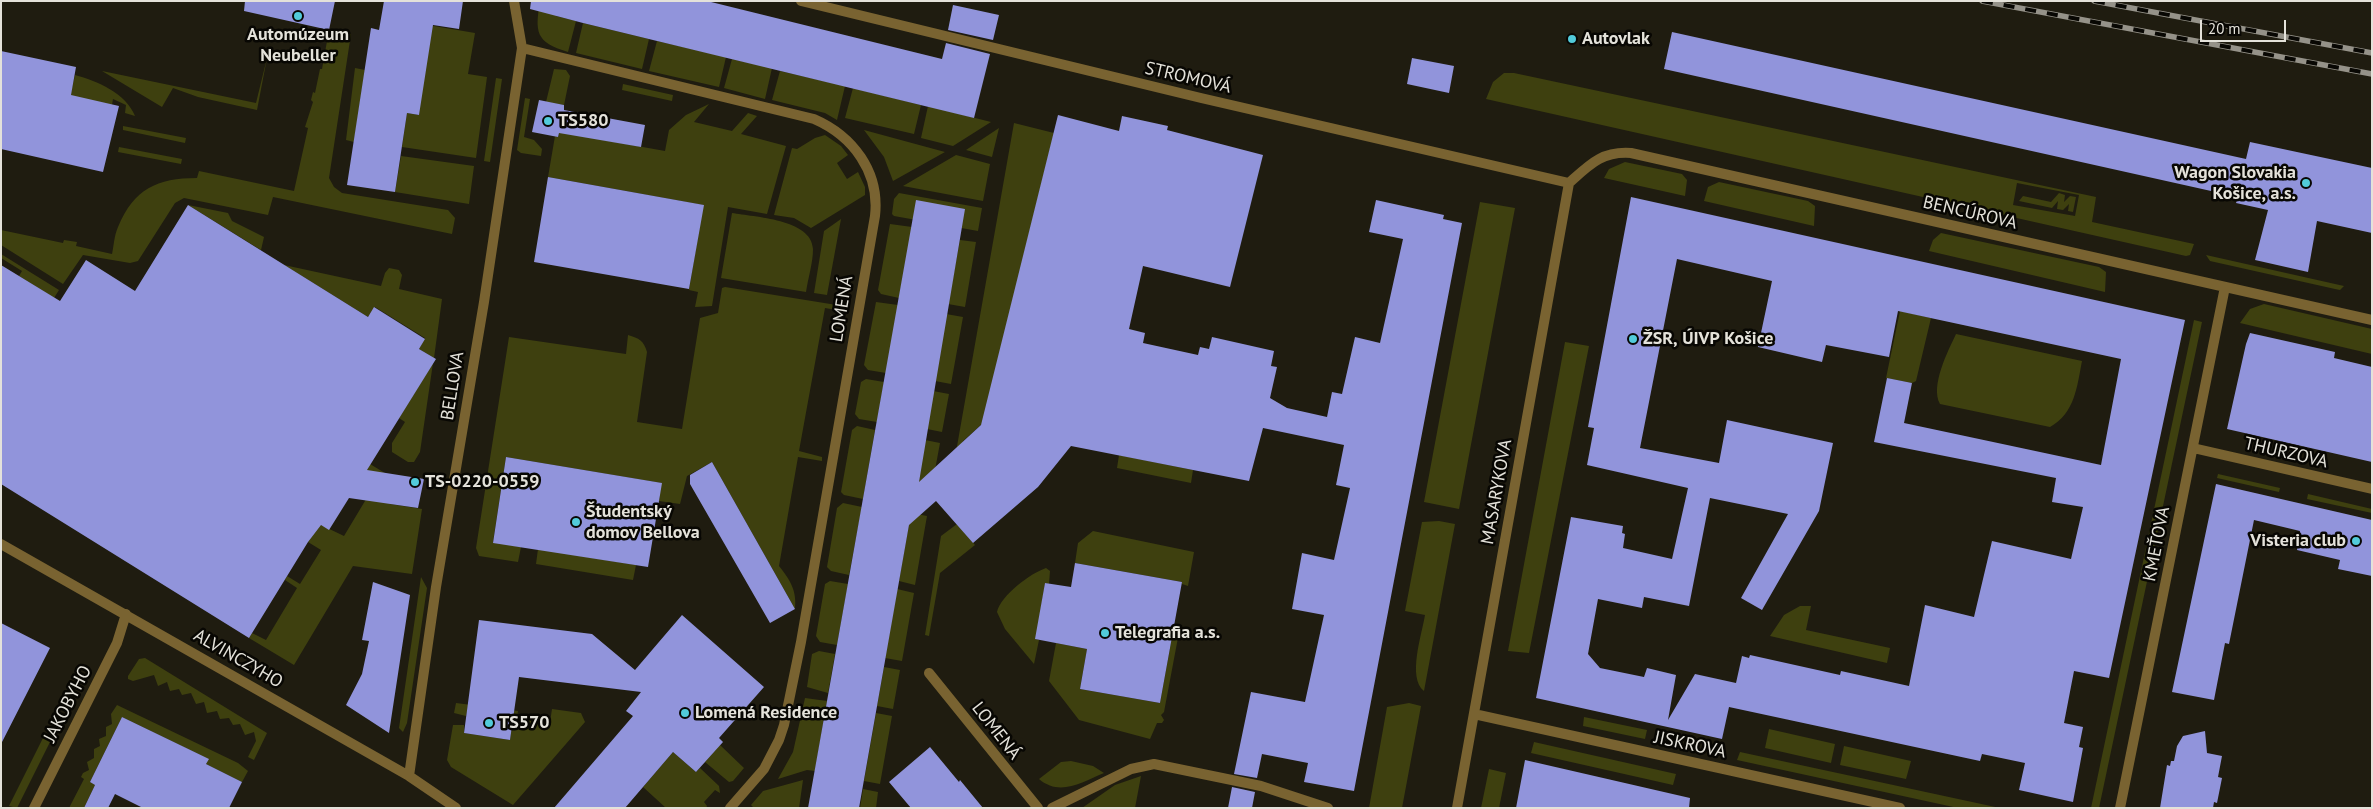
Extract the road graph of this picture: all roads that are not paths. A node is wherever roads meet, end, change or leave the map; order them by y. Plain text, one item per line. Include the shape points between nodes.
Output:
1 (514, 1) edge
2 (801, 1) edge
3 (522, 48) junction
4 (1569, 183) junction
5 (2225, 287) junction
6 (2372, 320) edge
7 (2193, 448) junction
8 (2372, 488) edge
9 (1, 544) edge
10 (126, 614) junction
11 (929, 673) dead end
12 (1474, 714) junction
13 (409, 776) junction
14 (34, 808) edge
15 (456, 808) edge
16 (730, 808) edge
17 (1038, 808) edge
18 (1052, 808) edge
19 (1328, 808) edge
20 (1457, 808) edge
21 (1900, 808) edge
22 (2120, 808) edge

1 - 3 street, BELLOVA
2 - 4 street, STROMOVÁ
3 - 13 street, BELLOVA
3 - 16 street, LOMENÁ via 814,119 838,131 853,146 869,173 875,193 844,400 786,716 779,740 764,769
4 - 5 street, BENCÚROVA via 1604,155 1631,153
4 - 12 street, MASARYKOVA
5 - 6 street, BENCÚROVA
5 - 7 street, KMEŤOVA
7 - 8 street, THURZOVA
7 - 22 street, KMEŤOVA
9 - 10 street, ALVINCZYHO
10 - 13 street, ALVINCZYHO
10 - 14 street, JAKOBYHO via 117,643
11 - 17 street, LOMENÁ
12 - 20 street, MASARYKOVA
12 - 21 street, JISKROVA
13 - 15 street, ALVINCZYHO
18 - 19 street via 1131,769 1154,764 1261,786

